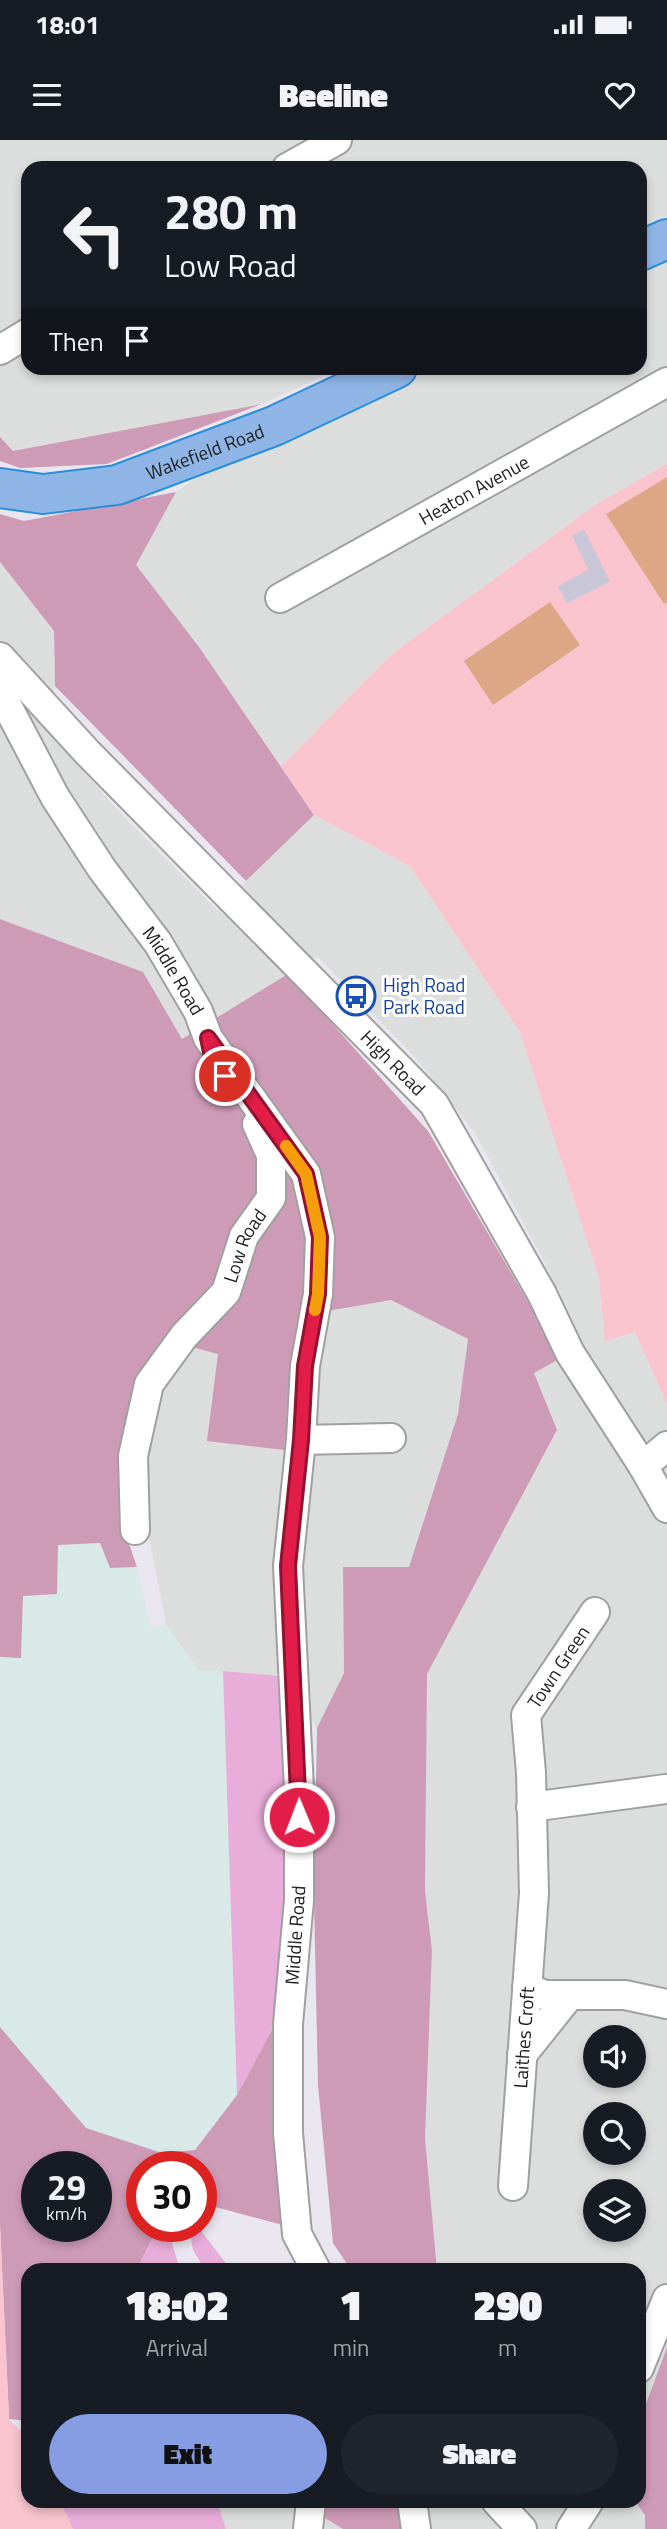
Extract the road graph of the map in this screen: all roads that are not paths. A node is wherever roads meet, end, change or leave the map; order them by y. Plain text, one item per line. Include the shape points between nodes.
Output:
1 (337, 140) edge
2 (299, 155) edge
3 (667, 239) edge
4 (647, 248) edge
5 (21, 337) edge
6 (0, 350) edge
7 (382, 375) edge
8 (667, 382) edge
9 (0, 488) edge
10 (280, 598) dead end
11 (0, 657) edge
12 (0, 692) edge
13 (208, 1038) junction
14 (391, 1438) dead end
15 (301, 1440) junction
16 (667, 1446) edge
17 (643, 1466) junction
18 (667, 1508) edge
19 (135, 1530) dead end
20 (594, 1612) dead end
21 (666, 1789) edge
22 (531, 1807) junction
23 (527, 1988) junction
24 (570, 1995) junction
25 (667, 2004) edge
26 (522, 2055) junction
27 (513, 2186) dead end
28 (311, 2263) edge
29 (667, 2299) edge
30 (646, 2351) edge
31 (311, 2508) edge
32 (413, 2508) edge
33 (502, 2508) edge
34 (520, 2508) edge
35 (584, 2508) edge
36 (308, 2529) edge
37 (416, 2529) edge
38 (522, 2529) edge
39 (571, 2529) edge

1 - 2 street
3 - 4 highway
5 - 6 street
7 - 9 highway, Wakefield Road via 274,426 117,485 43,494
8 - 10 street, Heaton Avenue
11 - 17 street, High Road via 87,752 434,1104 542,1294 570,1353
12 - 13 street, Middle Road via 55,797 158,943 198,1010
13 - 15 street, Middle Road via 306,1174 320,1237
13 - 19 street, Low Road via 212,1057 252,1112 271,1155 271,1198 244,1236 226,1292 184,1336 149,1384 133,1456
14 - 15 street
15 - 28 street, Middle Road via 288,1566 299,1789 299,1900 288,2024 288,2133 297,2234
16 - 17 street
17 - 18 street, High Road
20 - 22 street, Town Green via 526,1715
21 - 22 street
22 - 23 street, Town Green via 534,1893
23 - 24 street, Laithes Croft via 545,1995
23 - 26 street, Laithes Croft
24 - 25 street, Laithes Croft via 625,1995
24 - 26 street
26 - 27 street, Laithes Croft
29 - 30 street
31 - 36 street
32 - 37 street
33 - 38 street
34 - 38 street
35 - 39 street

